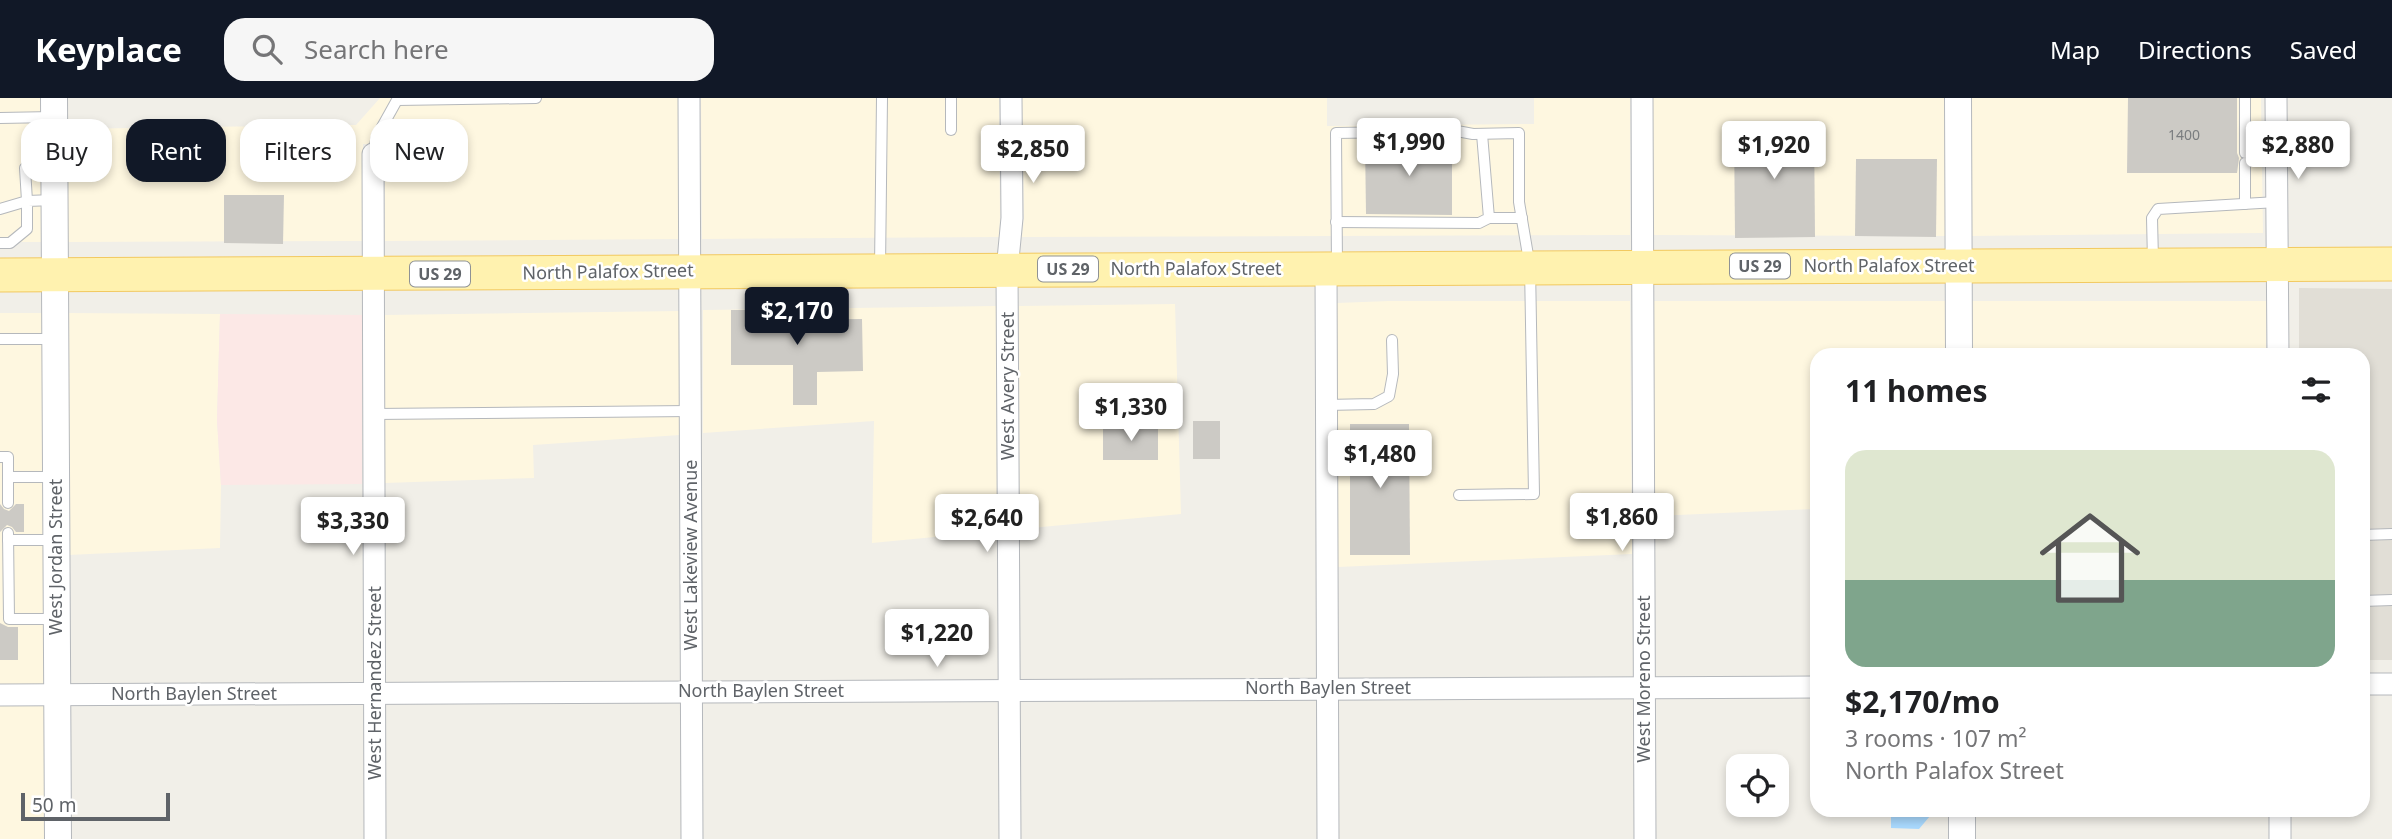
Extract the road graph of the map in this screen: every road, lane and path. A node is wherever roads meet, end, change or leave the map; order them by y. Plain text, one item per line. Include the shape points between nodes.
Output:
1 (536, 98) edge
2 (689, 98) edge
3 (882, 98) edge
4 (951, 98) edge
5 (1011, 98) edge
6 (1642, 98) edge
7 (1958, 98) edge
8 (2245, 98) edge
9 (2276, 98) edge
10 (54, 108) edge
11 (0, 118) edge
12 (386, 119) edge
13 (951, 130) dead end
14 (1482, 134) junction
15 (26, 182) edge
16 (373, 182) edge
17 (54, 200) junction
18 (27, 201) junction
19 (2277, 202) junction
20 (2245, 204) junction
21 (0, 209) edge
22 (1489, 218) junction
23 (1522, 218) junction
24 (1336, 222) junction
25 (0, 243) edge
26 (2277, 264) junction
27 (2392, 264) edge
28 (1958, 265) junction
29 (2152, 265) junction
30 (1530, 267) junction
31 (1642, 267) junction
32 (1331, 269) junction
33 (1007, 270) junction
34 (691, 271) junction
35 (880, 271) junction
36 (373, 274) junction
37 (0, 275) edge
38 (55, 275) junction
39 (55, 339) junction
40 (0, 340) edge
41 (1392, 340) dead end
42 (1959, 348) edge
43 (2278, 348) edge
44 (1326, 405) junction
45 (691, 411) junction
46 (374, 414) junction
47 (0, 457) edge
48 (8, 477) junction
49 (56, 477) junction
50 (1459, 495) dead end
51 (8, 503) dead end
52 (2392, 534) edge
53 (2370, 535) edge
54 (56, 540) junction
55 (2392, 600) edge
56 (2370, 601) edge
57 (57, 619) junction
58 (2370, 684) edge
59 (2392, 684) edge
60 (1644, 686) junction
61 (1810, 687) edge
62 (1327, 688) junction
63 (1009, 690) junction
64 (691, 691) junction
65 (375, 693) junction
66 (0, 695) edge
67 (57, 695) junction
68 (1962, 817) edge
69 (2280, 817) edge
70 (58, 839) edge
71 (375, 839) edge
72 (692, 839) edge
73 (1010, 839) edge
74 (1328, 839) edge
75 (1645, 839) edge
76 (1962, 839) edge
77 (2280, 839) edge

1 - 12 lane via 397,100
2 - 34 street, West Lakeview Avenue
3 - 35 lane
4 - 13 lane
5 - 33 street, West Avery Street via 1012,218
6 - 31 street, West Moreno Street
7 - 28 street
8 - 20 lane
9 - 19 street
10 - 11 lane
10 - 17 street, West Jordan Street
14 - 22 lane
14 - 23 lane via 1519,133
14 - 24 lane via 1336,133
15 - 18 lane
16 - 36 street, West Hernandez Street
17 - 18 lane
17 - 38 street, West Jordan Street
18 - 21 lane
18 - 25 lane via 27,229 10,243
19 - 20 lane
19 - 26 street
20 - 29 lane via 2158,209 2152,218
22 - 23 lane
22 - 24 lane via 1479,223
23 - 30 lane
24 - 32 lane
26 - 27 main road, North Palafox Street / US 29
26 - 29 main road, North Palafox Street / US 29
26 - 43 street
28 - 29 main road, North Palafox Street / US 29
28 - 31 main road, North Palafox Street / US 29
28 - 42 street
30 - 31 main road, North Palafox Street / US 29
30 - 32 main road, North Palafox Street / US 29
30 - 50 lane via 1534,494
31 - 60 street, West Moreno Street
32 - 33 main road, North Palafox Street / US 29
32 - 44 street
33 - 35 main road, North Palafox Street / US 29
33 - 63 street, West Avery Street
34 - 35 main road, North Palafox Street / US 29
34 - 36 main road, North Palafox Street / US 29
34 - 45 street, West Lakeview Avenue
36 - 38 main road, North Palafox Street / US 29
36 - 46 street, West Hernandez Street
37 - 38 main road, North Palafox Street / US 29
38 - 39 street, West Jordan Street
39 - 40 lane
39 - 49 street, West Jordan Street
41 - 44 lane via 1389,396 1374,404
44 - 62 street
45 - 46 lane
45 - 64 street, West Lakeview Avenue
46 - 65 street, West Hernandez Street
47 - 48 lane via 8,457
48 - 49 lane
48 - 51 lane
49 - 54 street, West Jordan Street
52 - 53 lane
54 - 57 street, West Jordan Street
54 - 57 lane via 8,537 9,619
55 - 56 lane
57 - 67 street, West Jordan Street
58 - 59 street
60 - 61 street, North Baylen Street
60 - 62 street, North Baylen Street
60 - 75 street, West Moreno Street
62 - 63 street, North Baylen Street
62 - 74 street
63 - 64 street, North Baylen Street
63 - 73 street, West Avery Street
64 - 65 street, North Baylen Street
64 - 72 street, West Lakeview Avenue
65 - 67 street, North Baylen Street
65 - 71 street, West Hernandez Street
66 - 67 street, North Baylen Street
67 - 70 street, West Jordan Street
68 - 76 street
69 - 77 street

